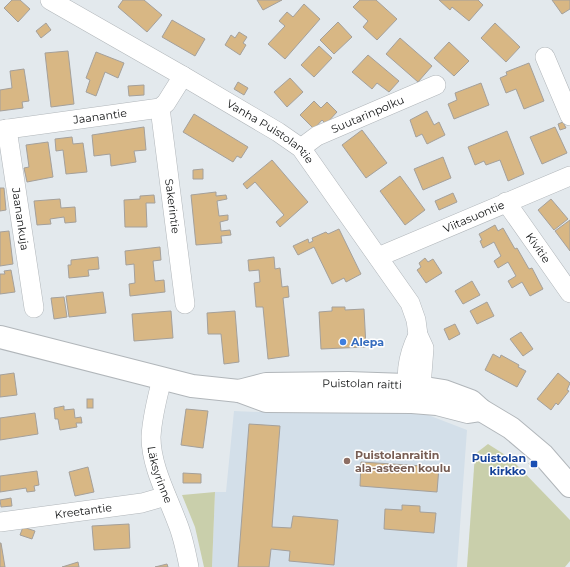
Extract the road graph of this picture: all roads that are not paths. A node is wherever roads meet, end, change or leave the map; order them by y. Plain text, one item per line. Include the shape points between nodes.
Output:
1 (50, 0) edge
2 (545, 57) dead end
3 (183, 76) junction
4 (436, 85) dead end
5 (160, 108) junction
6 (570, 116) edge
7 (3, 130) edge
8 (301, 148) junction
9 (570, 176) edge
10 (506, 202) junction
11 (378, 257) junction
12 (570, 293) edge
13 (185, 304) dead end
14 (34, 308) dead end
15 (0, 337) edge
16 (162, 379) junction
17 (413, 392) junction
18 (570, 486) edge
19 (166, 496) junction
20 (0, 522) edge
21 (189, 567) edge

1 - 3 street, Vanha Puistolantie
2 - 6 street
3 - 5 street
3 - 8 street, Vanha Puistolantie
4 - 8 street, Suutarinpolku via 317,136
5 - 7 street, Jaanantie
5 - 13 street, Sakerintie
7 - 14 street, Jaanankuja
8 - 11 street, Vanha Puistolantie
9 - 10 street, Viitasuontie
10 - 11 street, Viitasuontie
10 - 12 street, Kivitie
11 - 17 street, Vanha Puistolantie via 410,303 424,348
15 - 16 main road, Puistolan raitti
16 - 17 main road, Puistolan raitti via 192,386 239,391 266,384 348,383
16 - 19 street, Läksyrinne via 151,437 153,455
17 - 18 main road, Puistolan raitti via 444,391 471,401 531,444
19 - 20 street, Kreetantie via 142,503
19 - 21 street, Läksyrinne via 178,524

